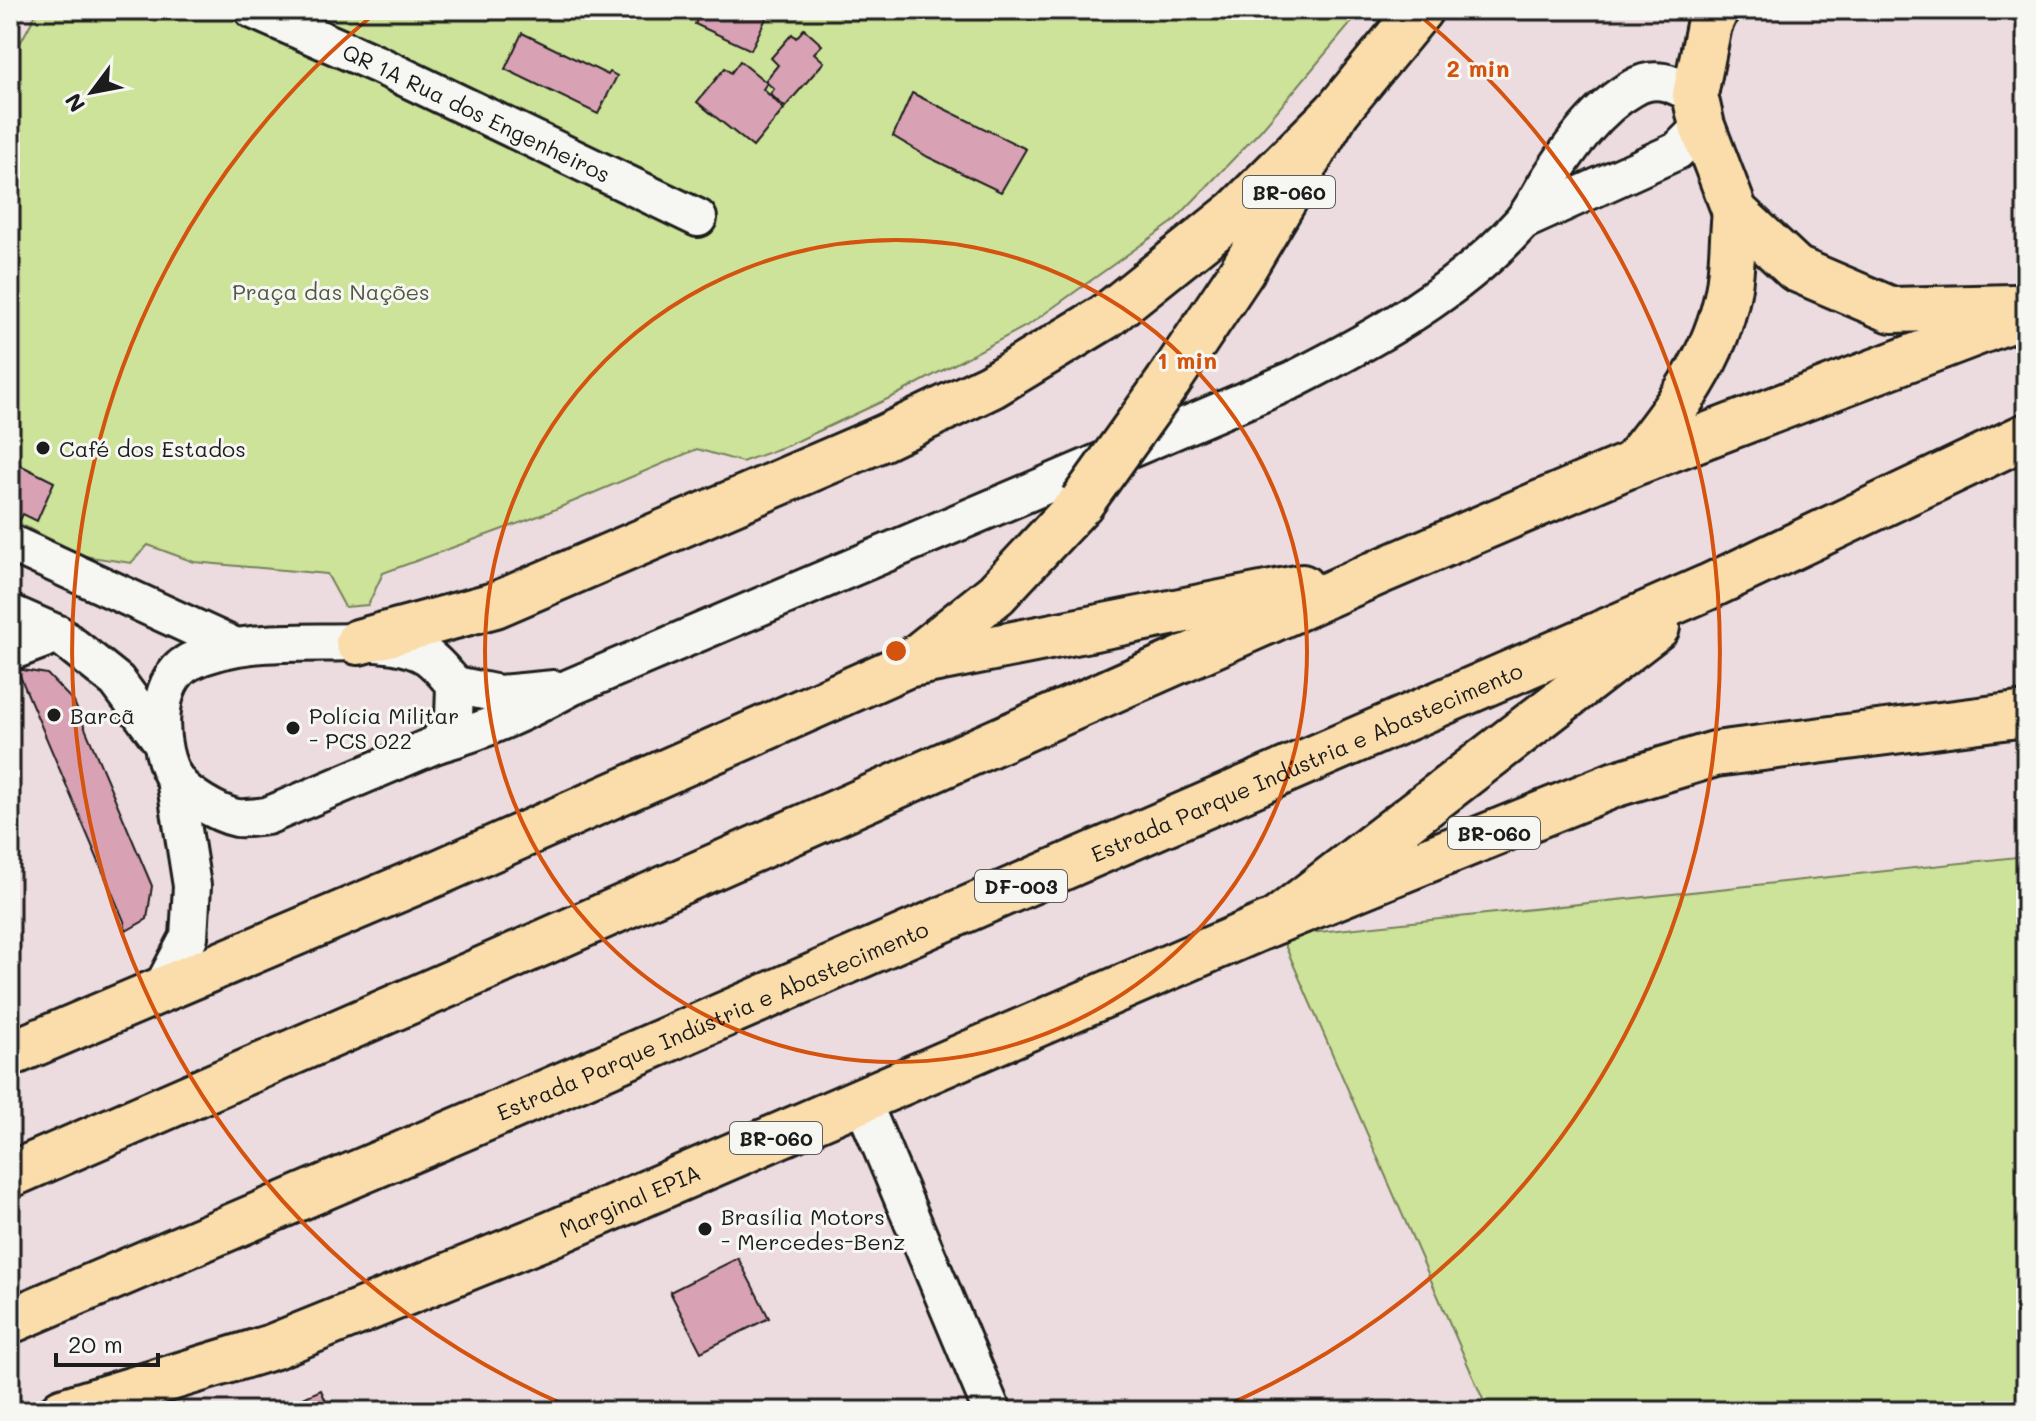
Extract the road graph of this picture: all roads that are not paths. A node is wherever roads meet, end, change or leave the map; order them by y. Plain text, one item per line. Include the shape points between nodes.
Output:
1 (253, 10) edge
2 (1420, 10) edge
3 (1716, 10) edge
4 (1698, 110) junction
5 (1337, 111) junction
6 (1735, 212) junction
7 (698, 218) dead end
8 (1523, 221) junction
9 (2026, 307) edge
10 (2026, 314) edge
11 (2026, 436) edge
12 (1632, 464) junction
13 (10, 543) edge
14 (1379, 572) junction
15 (1708, 587) junction
16 (10, 613) edge
17 (58, 634) junction
18 (358, 642) junction
19 (234, 646) junction
20 (10, 652) edge
21 (907, 665) junction
22 (455, 685) junction
23 (571, 687) junction
24 (2026, 714) edge
25 (162, 742) junction
26 (437, 744) junction
27 (175, 779) junction
28 (1276, 921) junction
29 (161, 990) junction
30 (10, 1054) edge
31 (862, 1101) junction
32 (10, 1175) edge
33 (10, 1321) edge
34 (62, 1411) edge
35 (992, 1411) edge

1 - 7 street, QR 1A Rua dos Engenheiros
2 - 5 main road, BR-060
3 - 4 main road via 1709,25
4 - 6 main road
4 - 8 street via 1677,151
4 - 8 street via 1669,82 1649,80 1631,88 1569,148
5 - 18 main road via 1236,212 1105,317 991,386 495,605
5 - 21 main road, BR-060, bridge via 1242,271 1082,502 996,594
6 - 9 main road via 1796,269 1892,310
6 - 12 main road via 1728,292 1708,356 1671,416
8 - 23 street via 1410,317 1293,380
10 - 12 main road
11 - 15 main road, Estrada Parque Indústria e Abastecimento / DF-003
12 - 14 main road
13 - 19 street
14 - 21 main road
14 - 32 main road
15 - 28 main road
15 - 33 main road, Estrada Parque Indústria e Abastecimento / DF-003
16 - 17 street
17 - 20 street
17 - 25 street via 117,681
18 - 19 street
18 - 22 street via 384,643 429,657
19 - 25 street via 186,664 166,689
21 - 29 main road, BR-060
22 - 23 street via 499,694
22 - 26 street via 454,718
23 - 26 street via 492,727
24 - 28 main road, BR-060 via 1715,754 1616,784
25 - 27 street
26 - 27 street via 267,816 237,818 196,800
27 - 29 street via 192,886 189,937
28 - 31 main road, Marginal EPIA / BR-060
29 - 30 main road, BR-060
31 - 34 main road, Marginal EPIA / BR-060 via 272,1347
31 - 35 street

